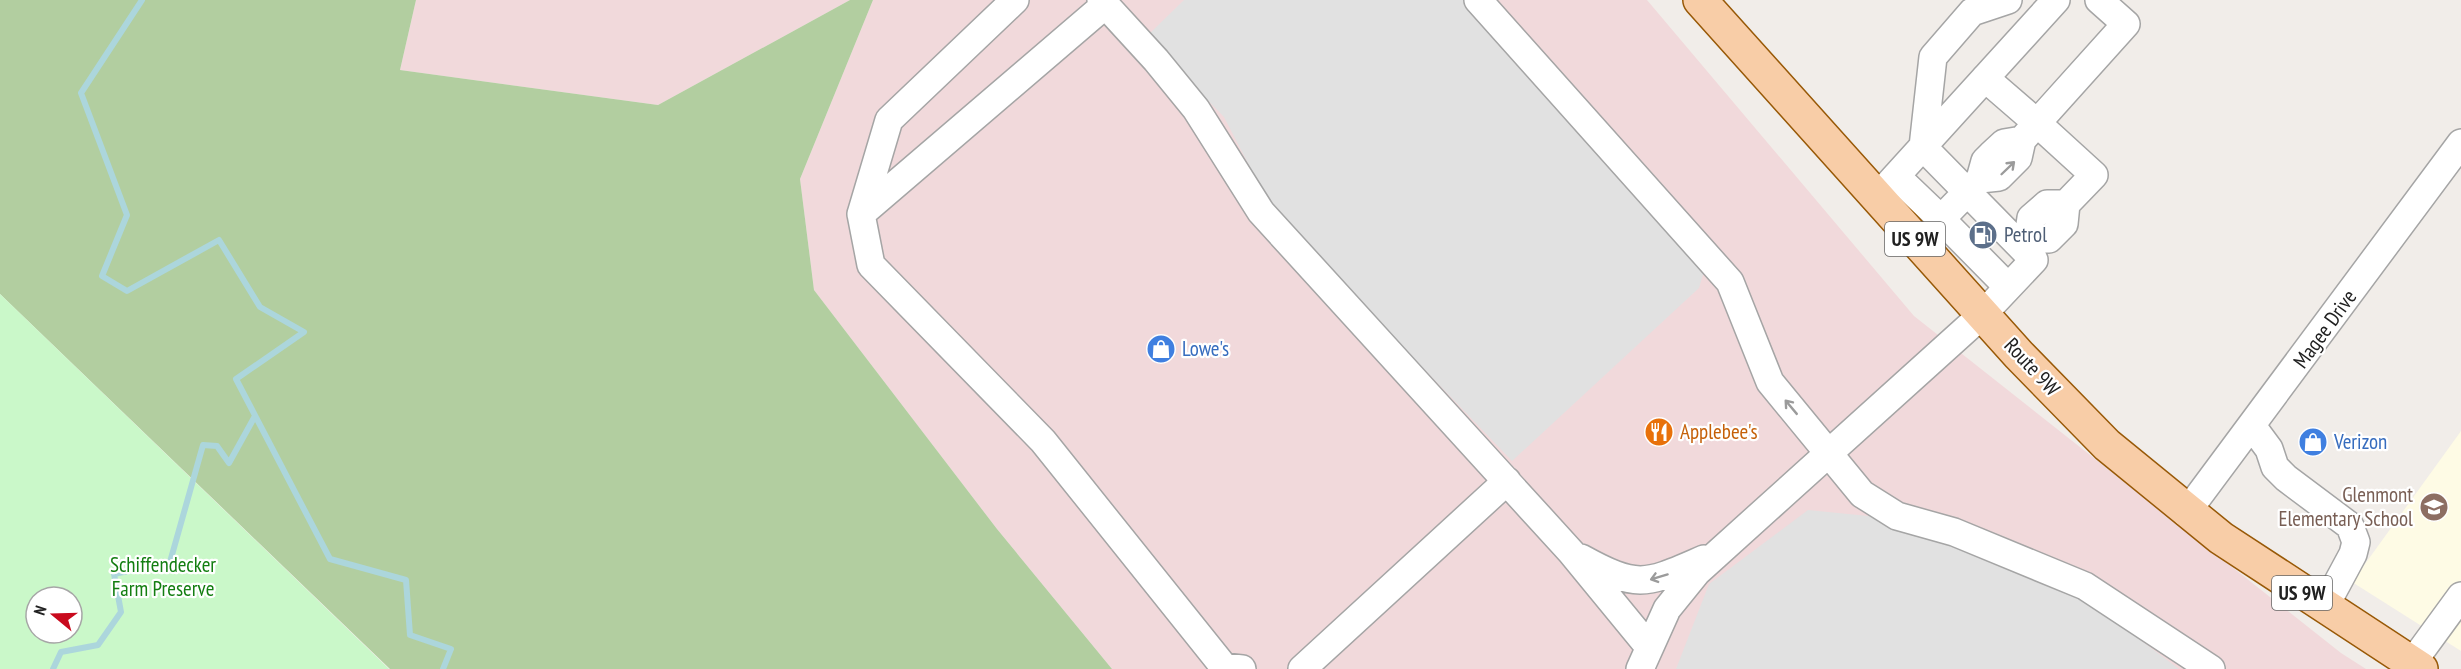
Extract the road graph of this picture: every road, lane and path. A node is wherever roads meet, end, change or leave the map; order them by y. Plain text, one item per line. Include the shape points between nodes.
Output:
1 (1015, 0) edge
2 (1478, 0) edge
3 (1700, 0) edge
4 (2008, 0) edge
5 (2056, 0) edge
6 (2099, 0) edge
7 (1103, 2) edge
8 (1985, 78) junction
9 (2029, 131) junction
10 (2461, 143) edge
11 (1923, 147) junction
12 (1974, 185) junction
13 (1886, 187) junction
14 (861, 214) junction
15 (1941, 219) junction
16 (2024, 242) junction
17 (2007, 287) junction
18 (1983, 314) junction
19 (2252, 426) junction
20 (1828, 452) junction
21 (1507, 481) junction
22 (2186, 513) junction
23 (1571, 552) junction
24 (1713, 555) junction
25 (2461, 596) edge
26 (2324, 608) junction
27 (1644, 658) edge
28 (2417, 666) edge
29 (1242, 669) edge
30 (1302, 669) edge
31 (2211, 669) edge

1 - 14 street via 889,120
20 -> 2 street via 1770,382 1730,282
3 - 13 main road, Route 9W / US 9W
4 - 11 street via 1972,12 1932,57
5 - 8 street
6 - 9 street via 2126,24
7 - 14 street
7 - 21 street via 1196,109 1261,212
8 - 9 street
8 - 11 street
9 - 12 street via 2004,143 1985,161
9 - 16 street via 2094,176 2066,204 2047,204 2031,218
10 - 19 street, Magee Drive
11 - 12 street
11 - 13 street
12 - 15 street
12 - 16 street
13 - 15 street
13 - 18 main road, Route 9W / US 9W
14 - 29 street via 871,265 1043,441 1224,667
15 - 17 street
16 - 17 street via 2034,260
17 - 18 street
18 - 20 street
18 - 22 main road, Route 9W / US 9W via 2087,426
19 - 22 street, Magee Drive
19 - 26 street via 2269,449 2275,467 2350,526 2356,542 2353,554
20 - 24 street
20 - 31 street via 1862,494 1887,510 1954,532 2085,586
21 - 23 street
21 - 30 street
22 - 26 main road, Route 9W / US 9W
24 -> 23 street via 1661,578 1638,582 1619,578
23 - 27 street
24 - 27 street via 1676,596
25 - 28 street
26 - 28 main road, Route 9W / US 9W

